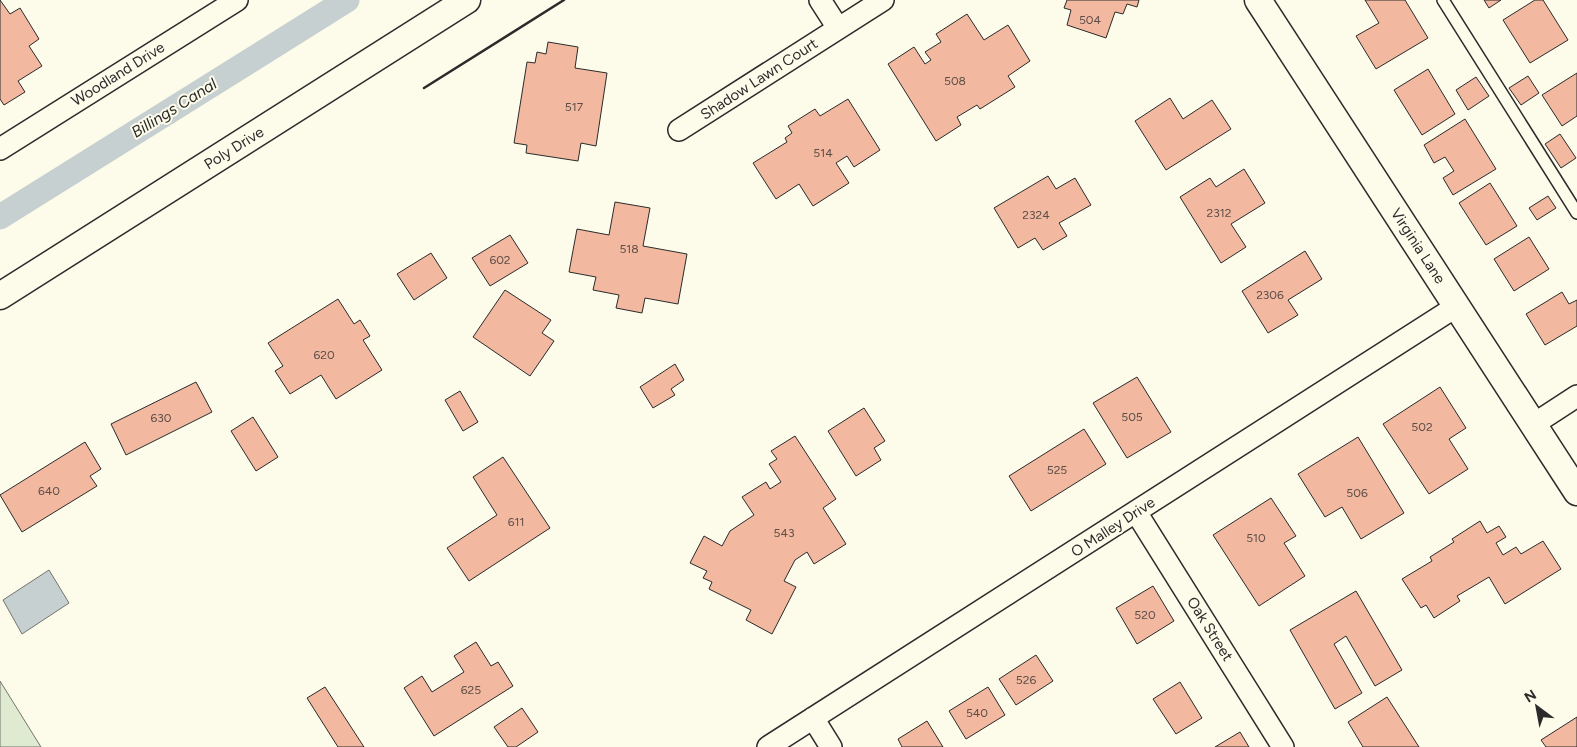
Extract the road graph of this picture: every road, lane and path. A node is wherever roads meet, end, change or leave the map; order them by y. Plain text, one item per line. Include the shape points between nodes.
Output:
1 (237, 0) edge
2 (467, 0) edge
3 (820, 0) edge
4 (883, 0) edge
5 (1258, 0) edge
6 (1443, 0) edge
7 (838, 28) junction
8 (679, 130) dead end
9 (0, 149) edge
10 (1577, 213) edge
11 (0, 296) edge
12 (1458, 306) junction
13 (1577, 396) edge
14 (1534, 424) junction
15 (1577, 492) edge
16 (1136, 512) junction
17 (813, 718) junction
18 (768, 747) edge
19 (831, 747) edge
20 (1283, 747) edge

1 - 9 street, Woodland Drive
2 - 11 street, Poly Drive
3 - 7 street
4 - 7 street, Shadow Lawn Court
5 - 12 street, Virginia Lane
6 - 10 lane
7 - 8 street, Shadow Lawn Court
12 - 14 street, Virginia Lane
12 - 16 street, O Malley Drive
13 - 14 street
14 - 15 street, Virginia Lane
16 - 17 street, O Malley Drive
16 - 20 street, Oak Street
17 - 18 street, O Malley Drive
17 - 19 street

